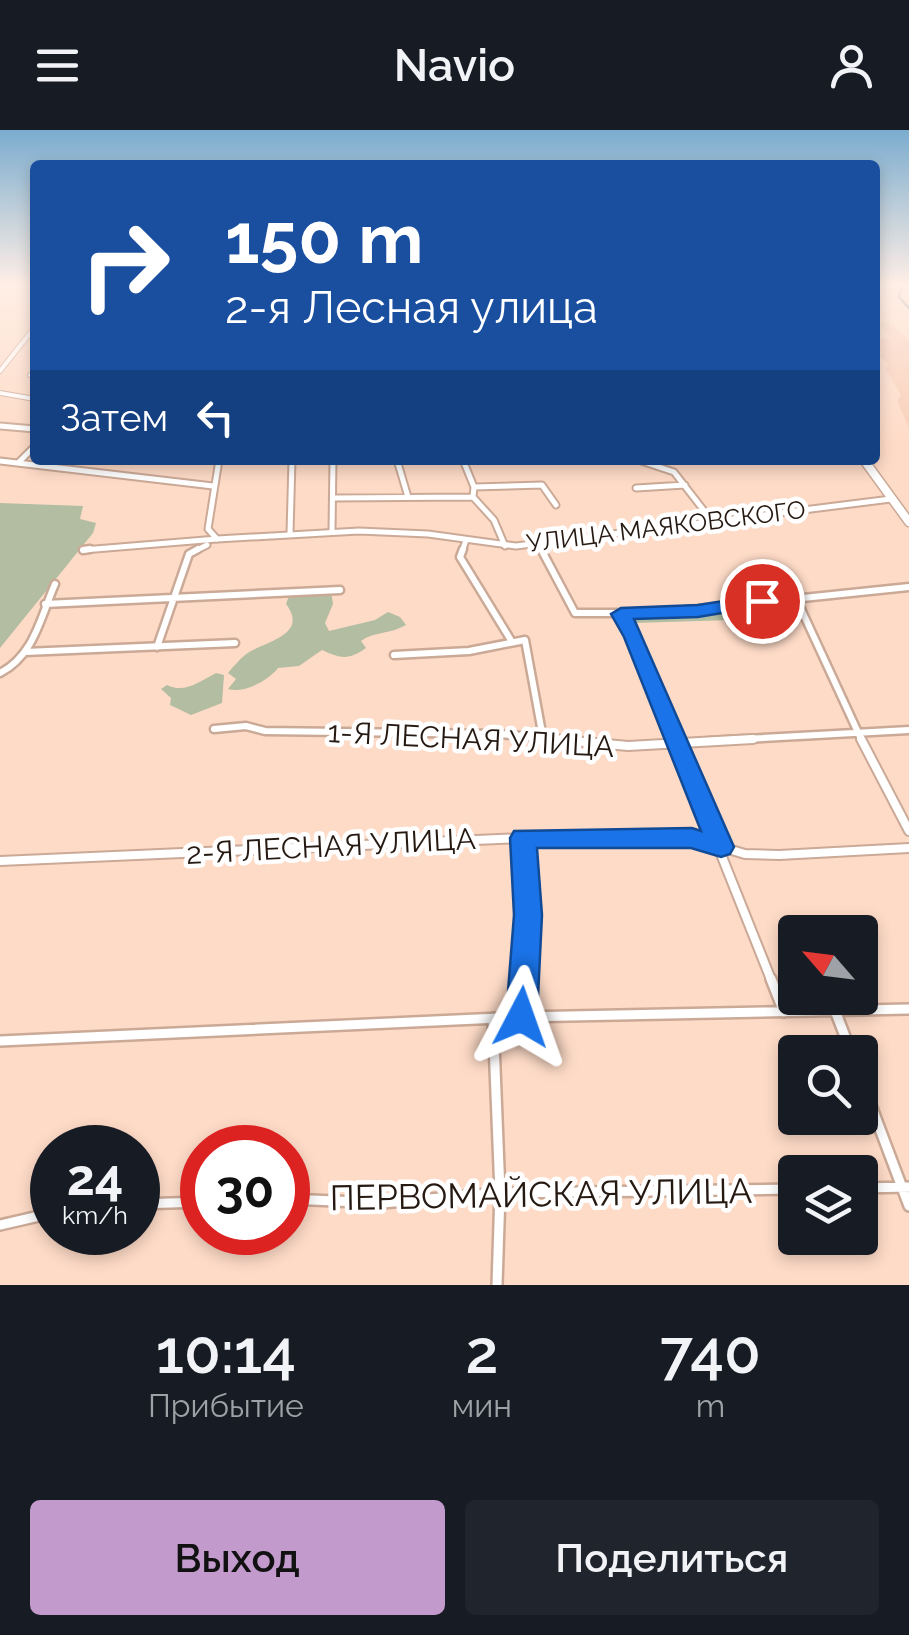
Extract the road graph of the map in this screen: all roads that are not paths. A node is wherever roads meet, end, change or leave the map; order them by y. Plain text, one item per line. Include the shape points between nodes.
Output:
1 (26, 338) edge
2 (0, 371) edge
3 (0, 393) edge
4 (30, 398) edge
5 (0, 426) edge
6 (30, 429) edge
7 (30, 451) edge
8 (0, 461) edge
9 (18, 463) junction
10 (30, 464) edge
11 (35, 465) edge
12 (217, 465) edge
13 (292, 465) edge
14 (333, 465) edge
15 (398, 465) edge
16 (466, 465) edge
17 (668, 465) edge
18 (868, 465) edge
19 (686, 485) junction
20 (213, 486) junction
21 (474, 487) junction
22 (636, 488) dead end
23 (473, 497) junction
24 (333, 498) junction
25 (408, 498) junction
26 (892, 498) junction
27 (556, 504) dead end
28 (712, 520) junction
29 (909, 522) edge
30 (332, 531) junction
31 (290, 534) junction
32 (218, 539) junction
33 (466, 540) junction
34 (538, 543) junction
35 (505, 546) junction
36 (83, 550) dead end
37 (55, 584) dead end
38 (909, 587) edge
39 (340, 590) dead end
40 (175, 596) junction
41 (795, 596) junction
42 (45, 604) junction
43 (621, 614) junction
44 (512, 642) junction
45 (235, 643) dead end
46 (157, 647) junction
47 (25, 652) junction
48 (394, 655) dead end
49 (0, 672) edge
50 (214, 728) dead end
51 (909, 730) edge
52 (858, 732) junction
53 (543, 738) junction
54 (675, 742) junction
55 (909, 831) edge
56 (524, 838) junction
57 (721, 847) junction
58 (909, 848) edge
59 (0, 861) edge
60 (778, 996) edge
61 (909, 1009) edge
62 (878, 1011) edge
63 (778, 1012) edge
64 (521, 1017) junction
65 (493, 1018) junction
66 (0, 1041) edge
67 (878, 1120) edge
68 (905, 1187) edge
69 (778, 1188) edge
70 (878, 1188) edge
71 (500, 1193) junction
72 (310, 1199) edge
73 (909, 1206) edge
74 (30, 1218) edge
75 (0, 1225) edge
76 (496, 1285) edge

1 - 2 street
3 - 4 street
5 - 6 street
7 - 9 street
8 - 9 street
9 - 10 street
11 - 20 street
12 - 20 street
13 - 31 street
14 - 24 street
15 - 25 street
16 - 21 street
17 - 19 street
18 - 26 main road
19 - 22 street
19 - 28 street
20 - 32 street via 208,529
21 - 23 street
21 - 27 street via 542,485
23 - 25 street
23 - 35 street via 494,520
24 - 25 street
24 - 30 street
26 - 28 street, УЛИЦА МАЯКОВСКОГО
26 - 29 main road
28 - 34 street, УЛИЦА МАЯКОВСКОГО
30 - 31 street, УЛИЦА МАЯКОВСКОГО
30 - 33 street, УЛИЦА МАЯКОВСКОГО
31 - 32 street, УЛИЦА МАЯКОВСКОГО
32 - 36 street, УЛИЦА МАЯКОВСКОГО
32 - 40 street via 189,554
33 - 35 street, УЛИЦА МАЯКОВСКОГО
33 - 44 street via 460,557
34 - 35 street, УЛИЦА МАЯКОВСКОГО
34 - 43 street via 575,613
37 - 42 street
38 - 41 street
39 - 40 street
40 - 42 street
40 - 46 street
41 - 43 street
41 - 52 street
42 - 47 street
43 - 54 street
44 - 48 street
44 - 53 street via 525,640
45 - 46 street
46 - 47 street
47 - 49 street
50 - 53 street, 1-Я ЛЕСНАЯ УЛИЦА
51 - 52 street, 1-Я ЛЕСНАЯ УЛИЦА
52 - 54 street, 1-Я ЛЕСНАЯ УЛИЦА
52 - 55 street
53 - 54 street, 1-Я ЛЕСНАЯ УЛИЦА via 628,746
54 - 57 street
56 - 57 street, 2-Я ЛЕСНАЯ УЛИЦА via 692,838
56 - 59 street, 2-Я ЛЕСНАЯ УЛИЦА
56 - 64 street via 528,915
57 - 58 street, 2-Я ЛЕСНАЯ УЛИЦА via 745,854
57 - 60 street
61 - 62 street
63 - 64 street
64 - 65 street
65 - 66 street
65 - 71 street
67 - 68 street
68 - 70 street
68 - 73 street
69 - 71 street, ПЕРВОМАЙСКАЯ УЛИЦА
71 - 72 street, ПЕРВОМАЙСКАЯ УЛИЦА via 382,1203
71 - 76 street
74 - 75 street

